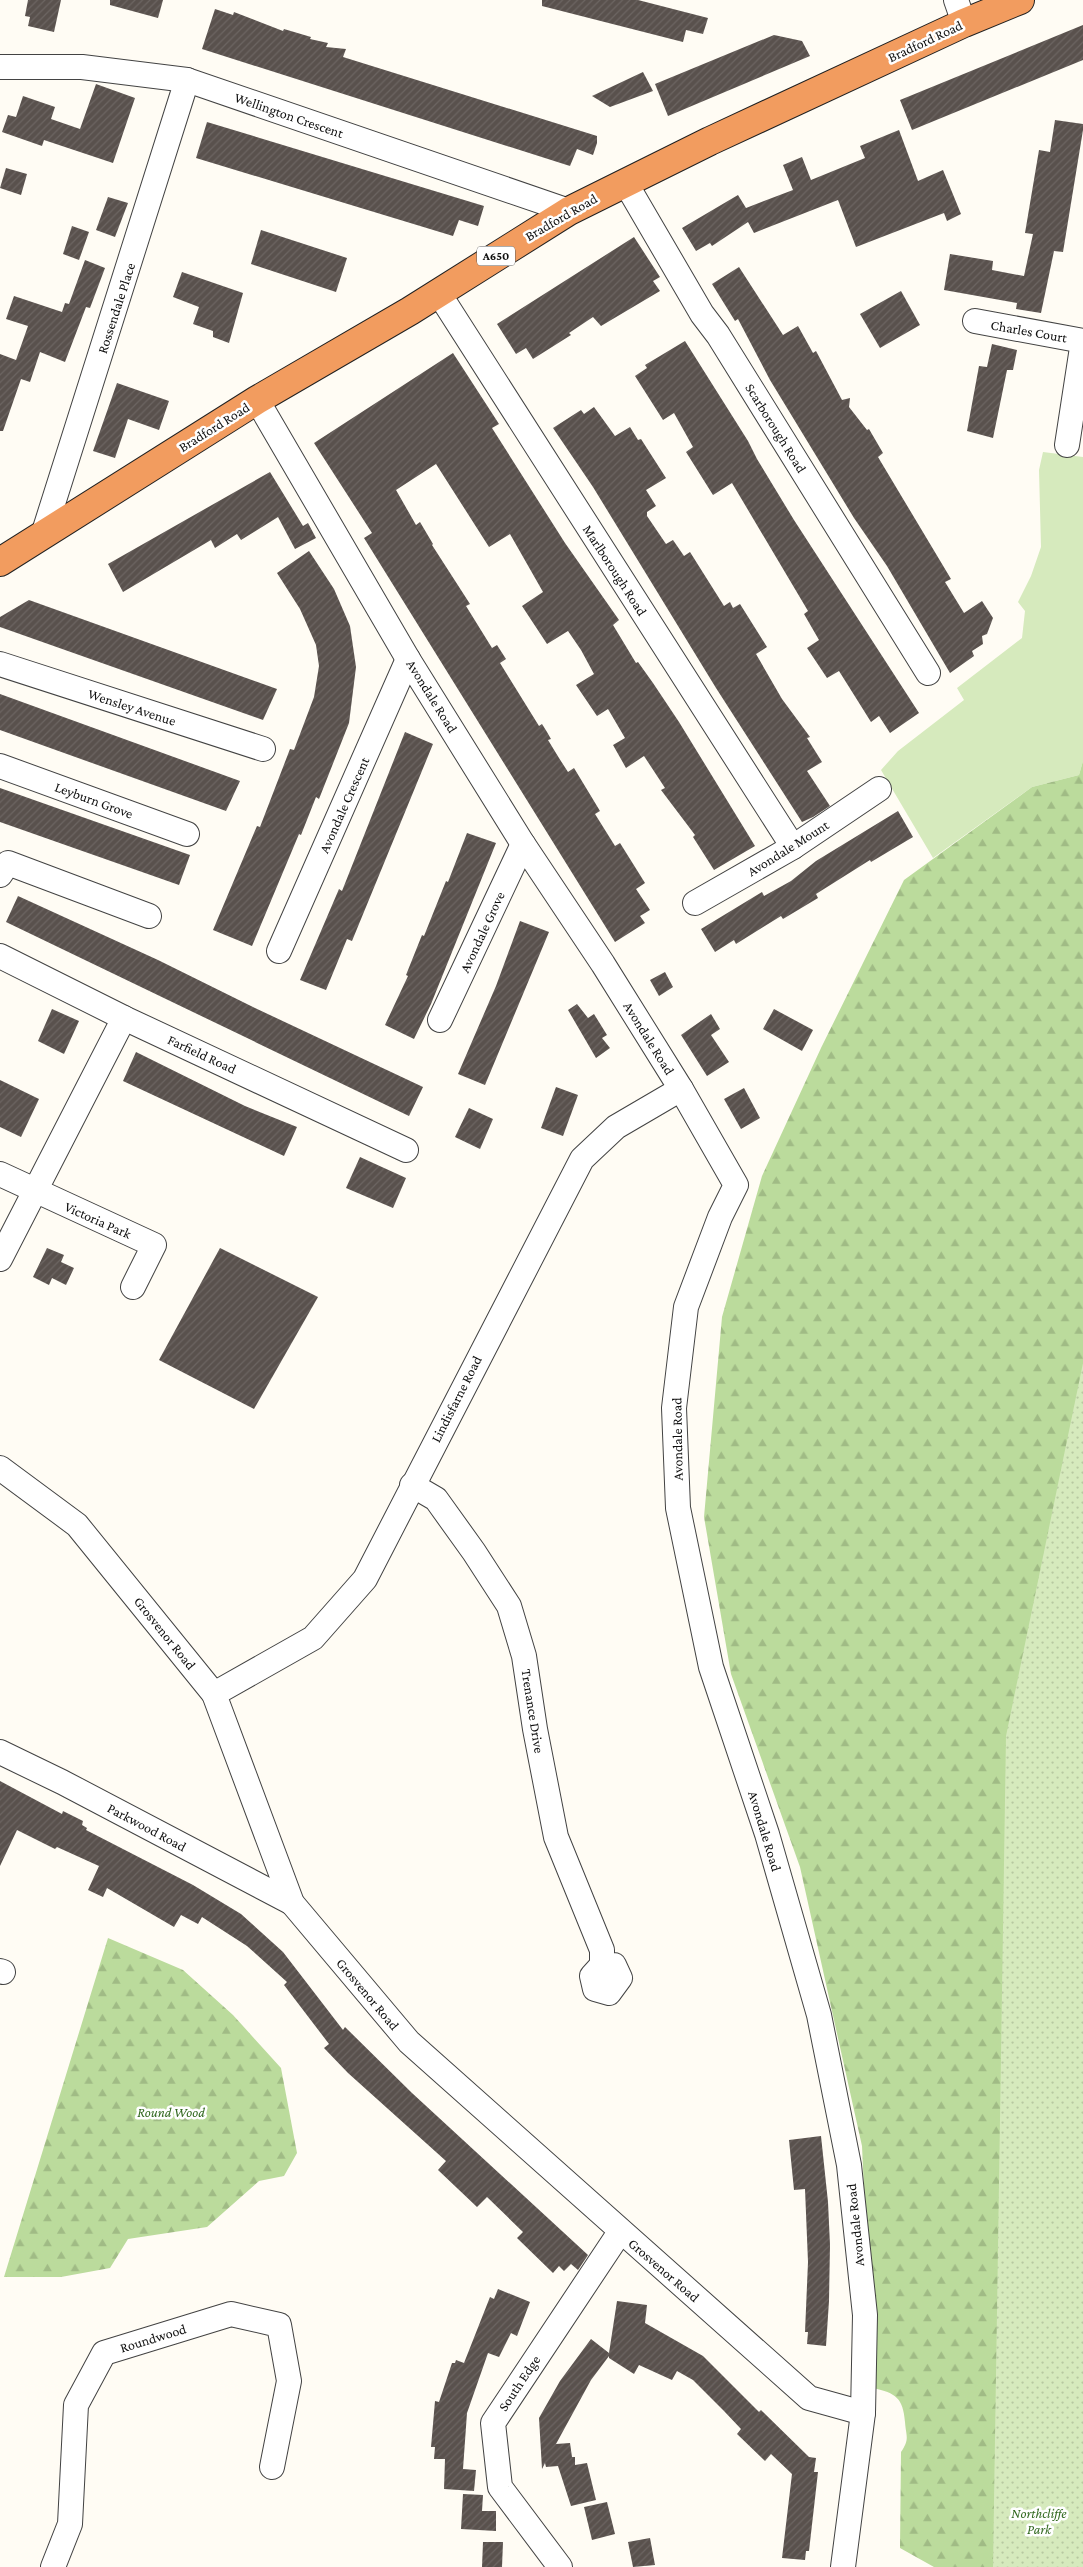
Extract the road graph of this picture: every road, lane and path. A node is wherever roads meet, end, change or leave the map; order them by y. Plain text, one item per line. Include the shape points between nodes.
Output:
1 (1020, 0) edge
2 (960, 11) edge
3 (0, 67) edge
4 (187, 80) junction
5 (625, 182) junction
6 (569, 211) junction
7 (438, 292) junction
8 (974, 321) dead end
9 (1083, 341) edge
10 (257, 400) junction
11 (1067, 444) dead end
12 (43, 535) junction
13 (0, 562) edge
14 (408, 659) junction
15 (0, 664) edge
16 (928, 673) dead end
17 (263, 749) dead end
18 (0, 766) edge
19 (879, 789) dead end
20 (187, 834) dead end
21 (524, 844) junction
22 (793, 847) junction
23 (0, 875) edge
24 (696, 903) dead end
25 (149, 916) dead end
26 (279, 951) dead end
27 (0, 956) edge
28 (124, 1018) junction
29 (440, 1020) dead end
30 (681, 1089) junction
31 (406, 1150) dead end
32 (0, 1174) edge
33 (35, 1191) junction
34 (0, 1259) edge
35 (133, 1287) dead end
36 (0, 1468) edge
37 (412, 1485) junction
38 (214, 1694) junction
39 (0, 1752) edge
40 (292, 1903) junction
41 (602, 1965) dead end
42 (620, 2232) junction
43 (863, 2413) junction
44 (272, 2467) dead end
45 (53, 2567) edge
46 (560, 2567) edge
47 (843, 2567) edge

1 - 2 highway, Bradford Road / A650
2 - 5 highway, Bradford Road / A650
3 - 4 street, Wellington Crescent via 82,67
4 - 6 street, Wellington Crescent
4 - 12 street, Rossendale Place
5 - 6 highway, Bradford Road / A650
5 - 16 street, Scarborough Road via 702,314
6 - 7 highway, Bradford Road / A650
7 - 10 highway, Bradford Road / A650
7 - 22 street, Marlborough Road
8 - 9 street, Charles Court
9 - 11 street
10 - 12 highway, Bradford Road / A650
10 - 14 street, Avondale Road
12 - 13 highway, Bradford Road / A650
14 - 21 street, Avondale Road
14 - 26 street, Avondale Crescent
15 - 17 street, Wensley Avenue
18 - 20 street, Leyburn Grove
19 - 22 street, Avondale Mount
21 - 29 street, Avondale Grove
21 - 30 street, Avondale Road
22 - 24 street, Avondale Mount
23 - 25 street via 8,863
27 - 28 street, Farfield Road
28 - 31 street, Farfield Road
28 - 33 street
30 - 37 street, Lindisfarne Road via 616,1127 582,1159
30 - 43 street, Avondale Road via 736,1185 720,1217 686,1307 674,1408 678,1508 711,1667 767,1834 819,2015 849,2165 865,2314
32 - 33 street, Victoria Park
33 - 34 street
33 - 35 street, Victoria Park via 154,1245
36 - 38 street, Grosvenor Road via 77,1525
37 - 38 street, Lindisfarne Road via 365,1579 313,1638
37 - 41 street, Trenance Drive via 436,1499 509,1606 524,1656 534,1729 556,1837 602,1950
38 - 40 street, Grosvenor Road
39 - 40 street, Parkwood Road
40 - 42 street, Grosvenor Road via 409,2042
42 - 43 street, Grosvenor Road via 810,2398
42 - 46 street, South Edge via 493,2423 500,2487
43 - 47 street, Avondale Road
44 - 45 street, Roundwood via 289,2381 279,2325 231,2314 104,2354 76,2405 70,2524

